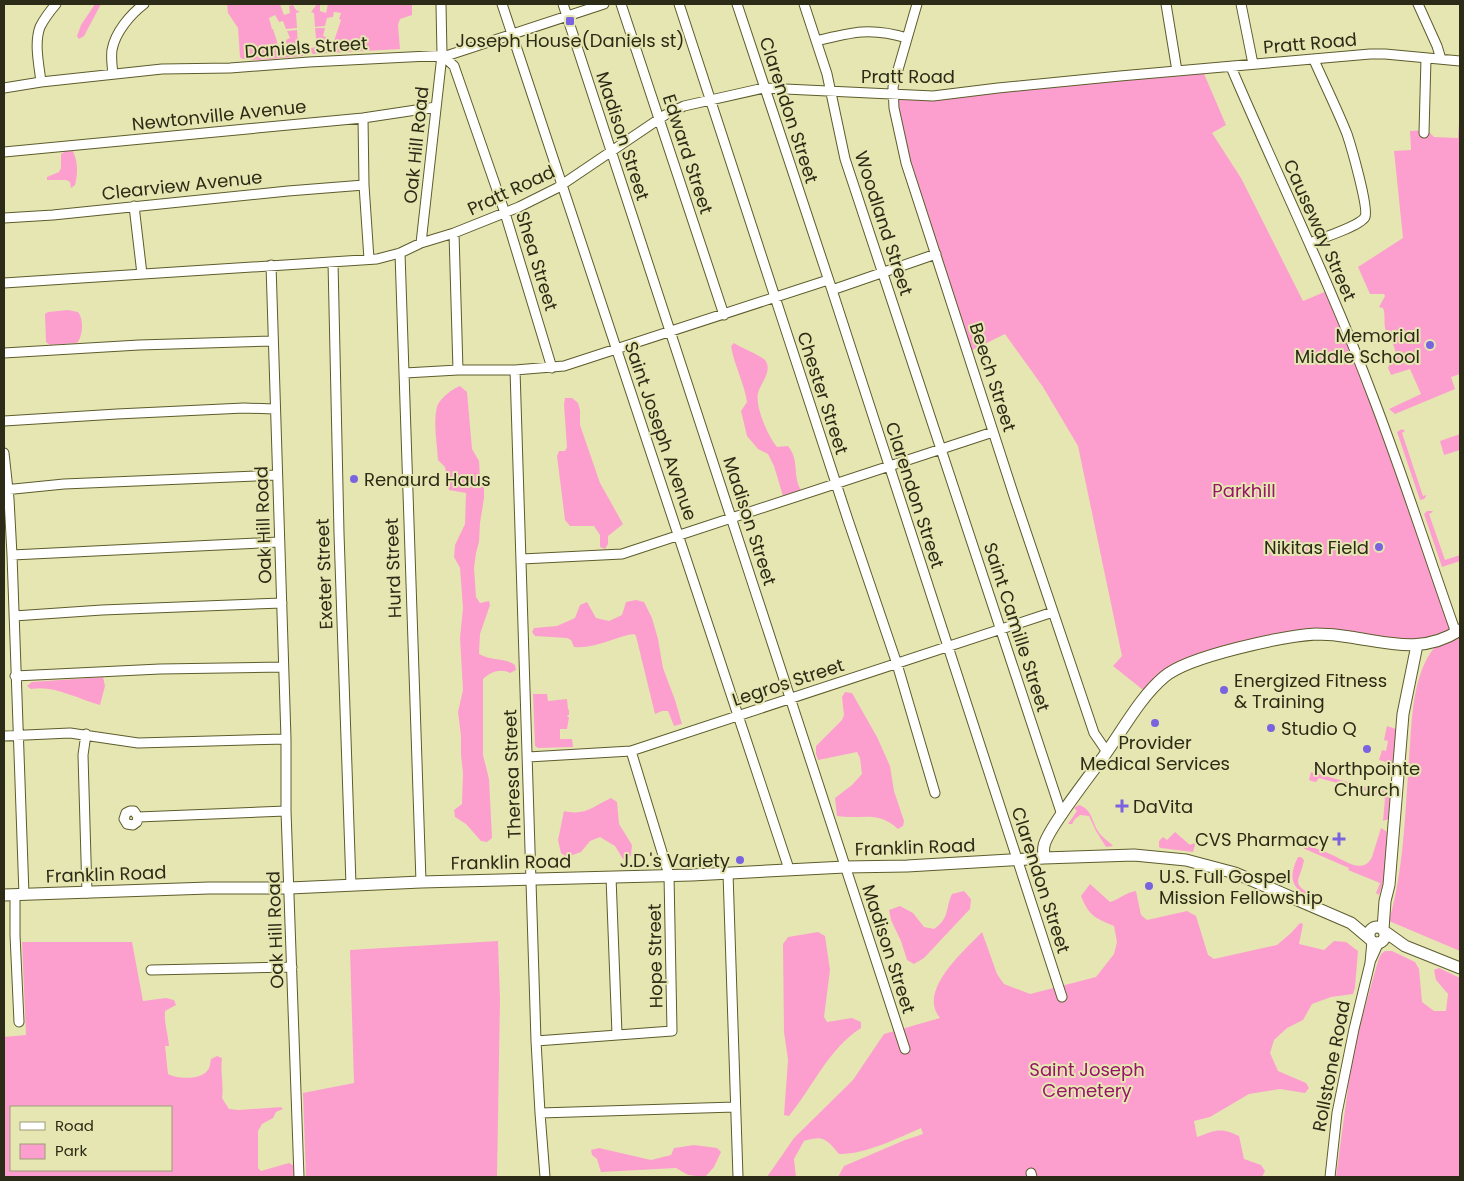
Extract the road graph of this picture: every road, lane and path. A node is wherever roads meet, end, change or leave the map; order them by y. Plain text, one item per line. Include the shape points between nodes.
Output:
1 (56, 4) edge
2 (144, 4) edge
3 (441, 4) edge
4 (502, 4) edge
5 (563, 4) edge
6 (604, 4) edge
7 (621, 4) edge
8 (679, 4) edge
9 (736, 4) edge
10 (804, 4) edge
11 (917, 4) edge
12 (1166, 4) edge
13 (1241, 4) edge
14 (1418, 4) edge
15 (567, 16) junction
16 (512, 34) junction
17 (907, 38) junction
18 (816, 40) junction
19 (442, 55) junction
20 (1426, 58) junction
21 (1441, 59) junction
22 (1314, 60) junction
23 (1460, 61) edge
24 (1252, 64) junction
25 (1231, 67) junction
26 (1177, 71) junction
27 (113, 74) junction
28 (40, 82) junction
29 (4, 88) edge
30 (764, 88) junction
31 (831, 92) junction
32 (893, 94) junction
33 (710, 99) junction
34 (436, 106) junction
35 (363, 118) junction
36 (659, 119) junction
37 (1424, 133) dead end
38 (4, 152) edge
39 (611, 152) junction
40 (364, 185) junction
41 (562, 185) junction
42 (134, 206) junction
43 (505, 213) junction
44 (4, 218) edge
45 (454, 233) junction
46 (421, 243) junction
47 (1309, 243) junction
48 (400, 253) junction
49 (936, 254) junction
50 (369, 259) junction
51 (333, 262) junction
52 (271, 265) junction
53 (882, 271) junction
54 (142, 274) junction
55 (828, 280) junction
56 (4, 283) edge
57 (832, 290) junction
58 (775, 297) junction
59 (724, 315) junction
60 (671, 332) junction
61 (273, 341) junction
62 (616, 350) junction
63 (4, 353) edge
64 (552, 368) junction
65 (458, 370) junction
66 (515, 370) junction
67 (405, 373) junction
68 (275, 409) junction
69 (4, 421) edge
70 (993, 432) junction
71 (942, 450) junction
72 (4, 454) edge
73 (888, 467) junction
74 (277, 475) junction
75 (836, 483) junction
76 (6, 489) edge
77 (732, 518) junction
78 (679, 536) junction
79 (279, 542) junction
80 (12, 555) junction
81 (522, 559) junction
82 (282, 603) junction
83 (1053, 612) junction
84 (14, 616) junction
85 (1001, 629) junction
86 (1458, 631) edge
87 (1417, 645) junction
88 (948, 646) junction
89 (897, 664) junction
90 (283, 667) junction
91 (15, 676) junction
92 (791, 697) junction
93 (737, 716) junction
94 (86, 734) junction
95 (4, 736) edge
96 (19, 736) junction
97 (286, 739) junction
98 (631, 750) junction
99 (1107, 752) junction
100 (528, 757) junction
101 (935, 793) dead end
102 (286, 811) junction
103 (1062, 815) junction
104 (138, 817) dead end
105 (1044, 858) junction
106 (1018, 860) junction
107 (845, 867) junction
108 (789, 870) junction
109 (728, 873) junction
110 (670, 875) junction
111 (611, 877) junction
112 (531, 879) junction
113 (422, 882) junction
114 (351, 885) junction
115 (290, 888) junction
116 (86, 893) junction
117 (14, 895) edge
118 (1377, 935) junction
119 (292, 967) junction
120 (1460, 968) edge
121 (151, 970) dead end
122 (1062, 997) dead end
123 (19, 1022) dead end
124 (617, 1034) junction
125 (536, 1040) junction
126 (905, 1049) dead end
127 (735, 1107) junction
128 (540, 1113) junction
129 (300, 1177) edge
130 (545, 1177) edge
131 (738, 1177) edge
132 (1330, 1177) edge

1 - 28 street via 39,31
2 - 27 street via 115,40
3 - 19 street, Oak Hill Road
4 - 16 street, Saint Joseph Avenue
5 - 15 street, Madison Street
6 - 15 street, Daniels Street
7 - 36 street, Edward Street
8 - 33 street, Chester Street
9 - 30 street, Clarendon Street
10 - 18 street, Woodland Street
11 - 17 street, Beech Street
12 - 26 street
13 - 24 street
14 - 21 street
15 - 16 street, Daniels Street
15 - 39 street, Madison Street
16 - 19 street, Daniels Street
16 - 41 street, Saint Joseph Avenue
17 - 18 street via 870,30
17 - 32 street, Beech Street
18 - 31 street, Woodland Street
19 - 27 street, Daniels Street
19 - 34 street, Oak Hill Road
19 - 43 street, Shea Street via 454,66
20 - 21 street, Pratt Road
20 - 22 street, Pratt Road via 1376,54
20 - 37 street
21 - 23 street, Pratt Road
22 - 24 street, Pratt Road
22 - 47 street via 1347,136 1366,215 1347,228
24 - 25 street, Pratt Road
25 - 26 street, Pratt Road
25 - 47 street, Causeway Street
26 - 32 street, Pratt Road via 933,96
27 - 28 street, Daniels Street
28 - 29 street, Daniels Street
30 - 31 street, Pratt Road
30 - 33 street, Pratt Road
30 - 55 street, Clarendon Street
31 - 32 street, Pratt Road
31 - 53 street, Woodland Street via 844,152
32 - 49 street, Beech Street via 906,163
33 - 36 street, Pratt Road
33 - 58 street, Chester Street
34 - 35 street, Newtonville Avenue
34 - 46 street, Oak Hill Road
35 - 38 street, Newtonville Avenue
35 - 40 street
36 - 39 street, Pratt Road
36 - 59 street, Edward Street
39 - 41 street, Pratt Road
39 - 60 street, Madison Street
40 - 42 street, Clearview Avenue
40 - 50 street
41 - 43 street, Pratt Road
41 - 62 street, Saint Joseph Avenue
42 - 44 street, Clearview Avenue
42 - 54 street
43 - 45 street, Pratt Road
43 - 64 street, Shea Street
45 - 46 street, Pratt Road
45 - 65 street
46 - 48 street
47 - 86 street, Causeway Street via 1378,409
48 - 50 street
48 - 67 street, Hurd Street
49 - 53 street
49 - 70 street, Beech Street
50 - 51 street
51 - 52 street
51 - 114 street, Exeter Street
52 - 54 street
52 - 61 street, Oak Hill Road
53 - 57 street
53 - 71 street, Woodland Street
54 - 56 street
55 - 57 street, Clarendon Street
55 - 58 street
57 - 73 street, Clarendon Street
58 - 59 street
58 - 75 street, Chester Street
59 - 60 street
60 - 62 street
60 - 77 street, Madison Street
61 - 63 street
61 - 68 street, Oak Hill Road
62 - 64 street
62 - 78 street, Saint Joseph Avenue
64 - 66 street
65 - 66 street
65 - 67 street
66 - 81 street, Theresa Street
67 - 113 street, Hurd Street
68 - 69 street
68 - 74 street, Oak Hill Road
70 - 71 street
70 - 83 street, Beech Street
71 - 73 street
71 - 85 street, Saint Camille Street
72 - 76 street
73 - 75 street
73 - 88 street, Clarendon Street
74 - 76 street
74 - 79 street, Oak Hill Road
75 - 77 street
75 - 89 street, Chester Street
76 - 80 street
77 - 78 street
77 - 92 street, Madison Street
78 - 81 street via 622,554
78 - 93 street, Saint Joseph Avenue
79 - 80 street
79 - 82 street, Oak Hill Road
80 - 84 street
81 - 100 street, Theresa Street
82 - 84 street
82 - 90 street, Oak Hill Road
83 - 85 street, Legros Street
83 - 99 street, Beech Street via 1094,733
84 - 91 street
85 - 88 street, Legros Street
85 - 103 street, Saint Camille Street
86 - 87 main road
87 - 99 main road via 1316,634 1193,661 1160,680
87 - 118 main road, Rollstone Road via 1403,714 1389,885
88 - 89 street, Legros Street
88 - 106 street, Clarendon Street
89 - 92 street, Legros Street
89 - 101 street, Chester Street
90 - 91 street
90 - 97 street, Oak Hill Road
91 - 96 street
92 - 93 street, Legros Street
92 - 107 street, Madison Street
93 - 98 street, Legros Street
93 - 108 street, Saint Joseph Avenue
94 - 96 street
94 - 97 street via 138,743
94 - 116 street via 83,755
95 - 96 street
96 - 117 street
97 - 102 street, Oak Hill Road
98 - 100 street, Legros Street
98 - 110 street, Hope Street
99 - 103 main road
100 - 112 street, Theresa Street
102 - 104 street
102 - 115 street, Oak Hill Road
103 - 105 main road via 1044,845
105 - 106 main road, Franklin Road
105 - 118 main road, Franklin Road via 1134,855 1186,860 1235,873 1351,923 1360,923
106 - 107 main road, Franklin Road
106 - 122 street, Clarendon Street
107 - 108 main road, Franklin Road
107 - 126 street, Madison Street
108 - 109 main road, Franklin Road
109 - 110 main road, Franklin Road
109 - 127 street
110 - 111 main road, Franklin Road
110 - 124 street, Hope Street via 672,1031
111 - 112 main road, Franklin Road
111 - 124 street
112 - 113 main road, Franklin Road
112 - 125 street, Theresa Street
113 - 114 main road, Franklin Road
114 - 115 main road, Franklin Road
115 - 116 main road, Franklin Road
115 - 119 street, Oak Hill Road
116 - 117 main road, Franklin Road
117 - 123 street
118 - 120 main road
118 - 132 street, Rollstone Road via 1370,950 1370,963 1337,1113
119 - 121 street
119 - 129 street, Oak Hill Road
124 - 125 street, Hope Street
125 - 128 street, Theresa Street
127 - 128 street
127 - 131 street
128 - 130 street, Theresa Street

